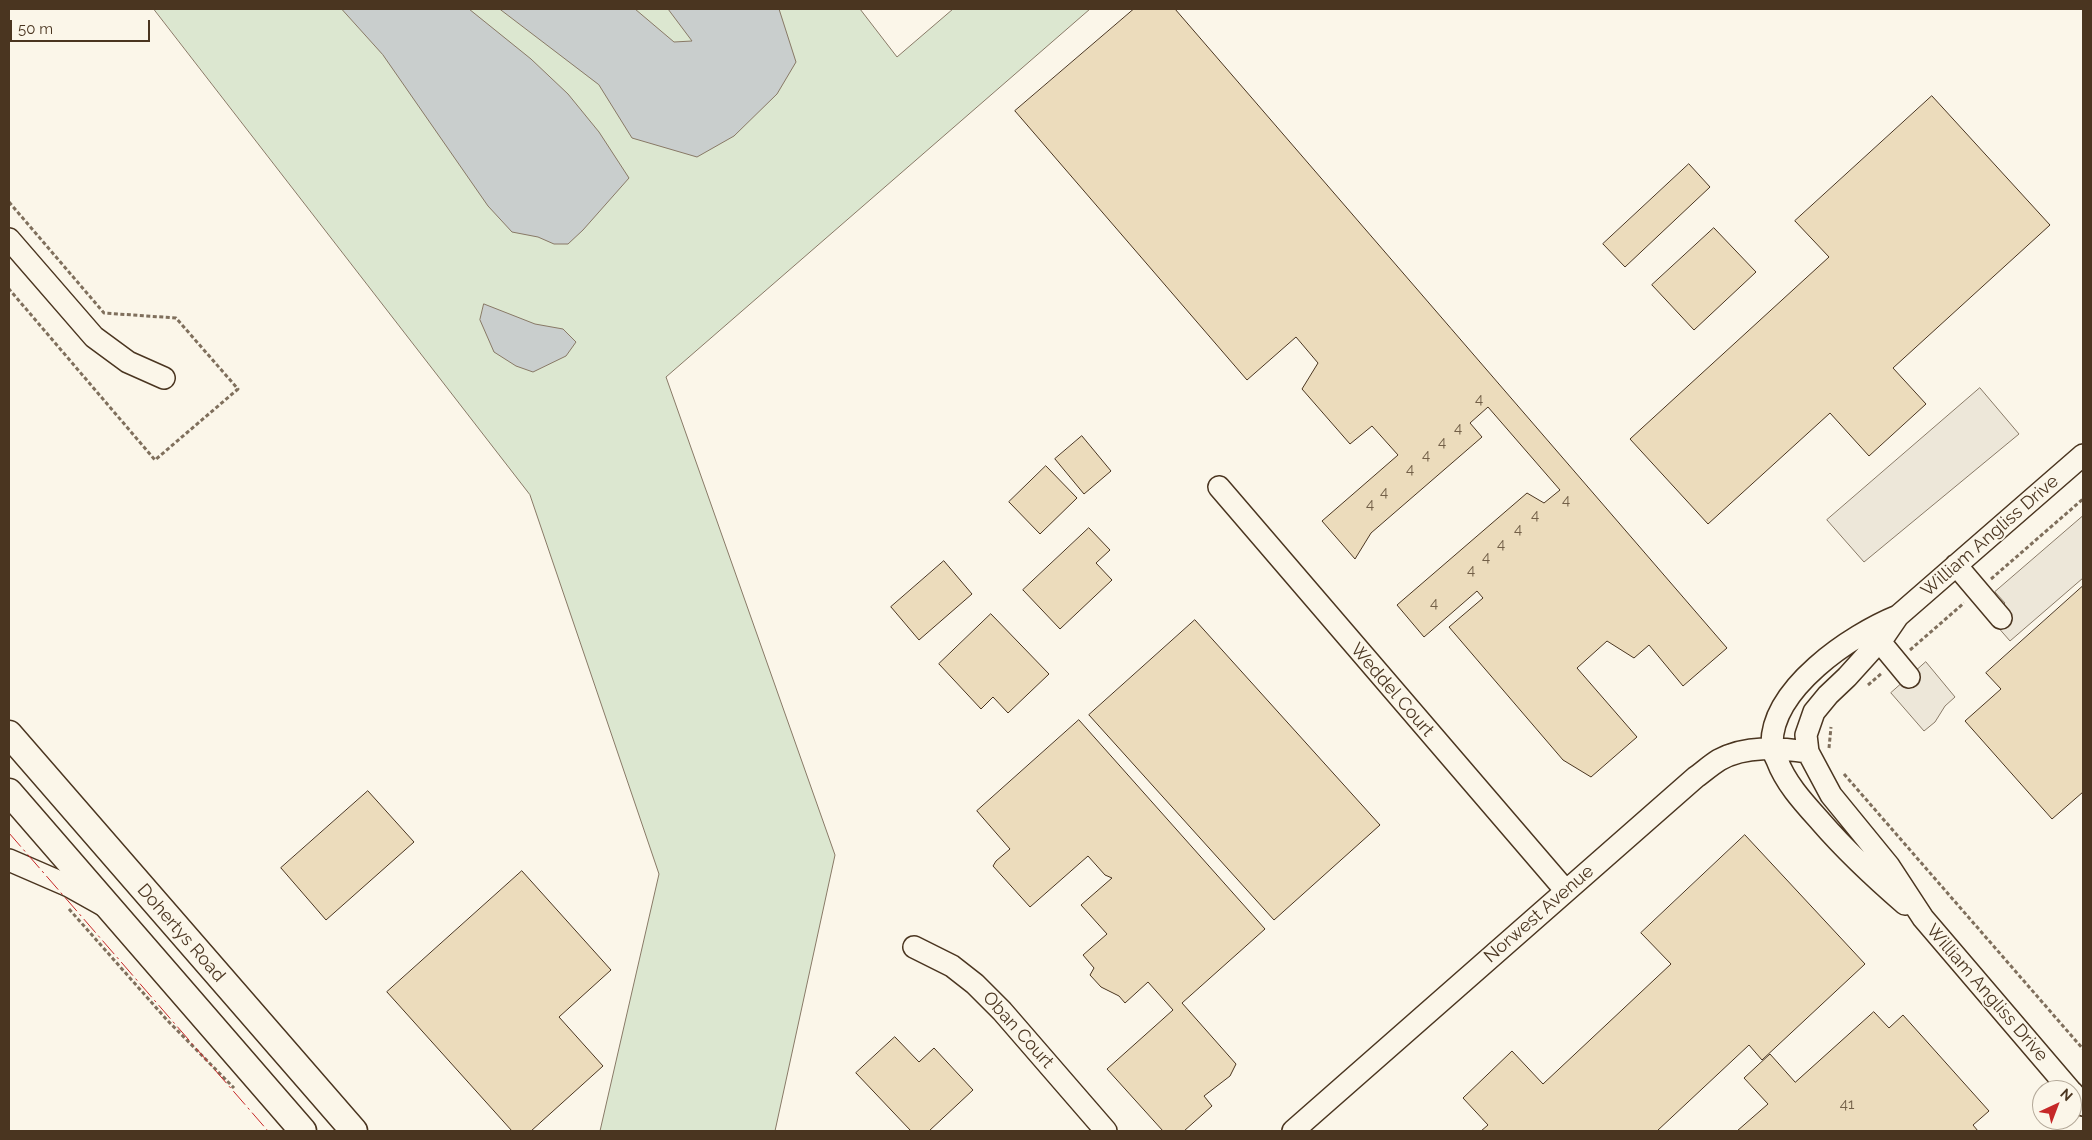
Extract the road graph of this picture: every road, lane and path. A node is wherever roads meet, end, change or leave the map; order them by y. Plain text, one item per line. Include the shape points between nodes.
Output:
1 (9, 239) edge
2 (164, 378) dead end
3 (2083, 455) edge
4 (1219, 487) dead end
5 (2083, 499) edge
6 (1956, 565) junction
7 (1978, 591) junction
8 (2001, 618) dead end
9 (1874, 635) junction
10 (1902, 669) junction
11 (1867, 686) dead end
12 (1831, 726) dead end
13 (9, 734) edge
14 (1771, 748) junction
15 (1818, 754) junction
16 (1841, 771) dead end
17 (9, 792) edge
18 (9, 860) edge
19 (1566, 891) junction
20 (63, 902) dead end
21 (112, 910) junction
22 (1923, 918) junction
23 (914, 947) dead end
24 (270, 1035) junction
25 (2083, 1049) edge
26 (242, 1060) junction
27 (2062, 1080) edge
28 (237, 1091) dead end
29 (303, 1131) edge
30 (354, 1131) edge
31 (1106, 1131) edge
32 (1293, 1131) edge

1 - 2 street via 94,337 128,362
3 - 6 street, William Angliss Drive
4 - 19 street, Weddel Court
5 - 7 path
6 - 7 street
6 - 9 street, William Angliss Drive
7 - 8 street
7 - 10 path
9 - 10 street
9 - 14 street, William Angliss Drive via 1850,641 1804,679 1786,700 1775,724
9 - 15 street, William Angliss Drive via 1847,678 1820,702 1814,712 1806,735
10 - 11 path
12 - 15 path
13 - 24 main road, Dohertys Road
14 - 15 street, Norwest Avenue
14 - 19 street, Norwest Avenue via 1742,752 1719,760
14 - 22 street, William Angliss Drive via 1781,772 1813,814 1872,876
15 - 22 street, William Angliss Drive via 1831,794 1888,866
16 - 25 path
17 - 21 main road
18 - 21 street via 69,886
19 - 32 street, Norwest Avenue
20 - 28 path via 167,1020
21 - 26 main road
22 - 27 street, William Angliss Drive
23 - 31 street, Oban Court via 952,966 975,984 1009,1018
24 - 26 main road
24 - 30 main road, Dohertys Road
26 - 29 main road

